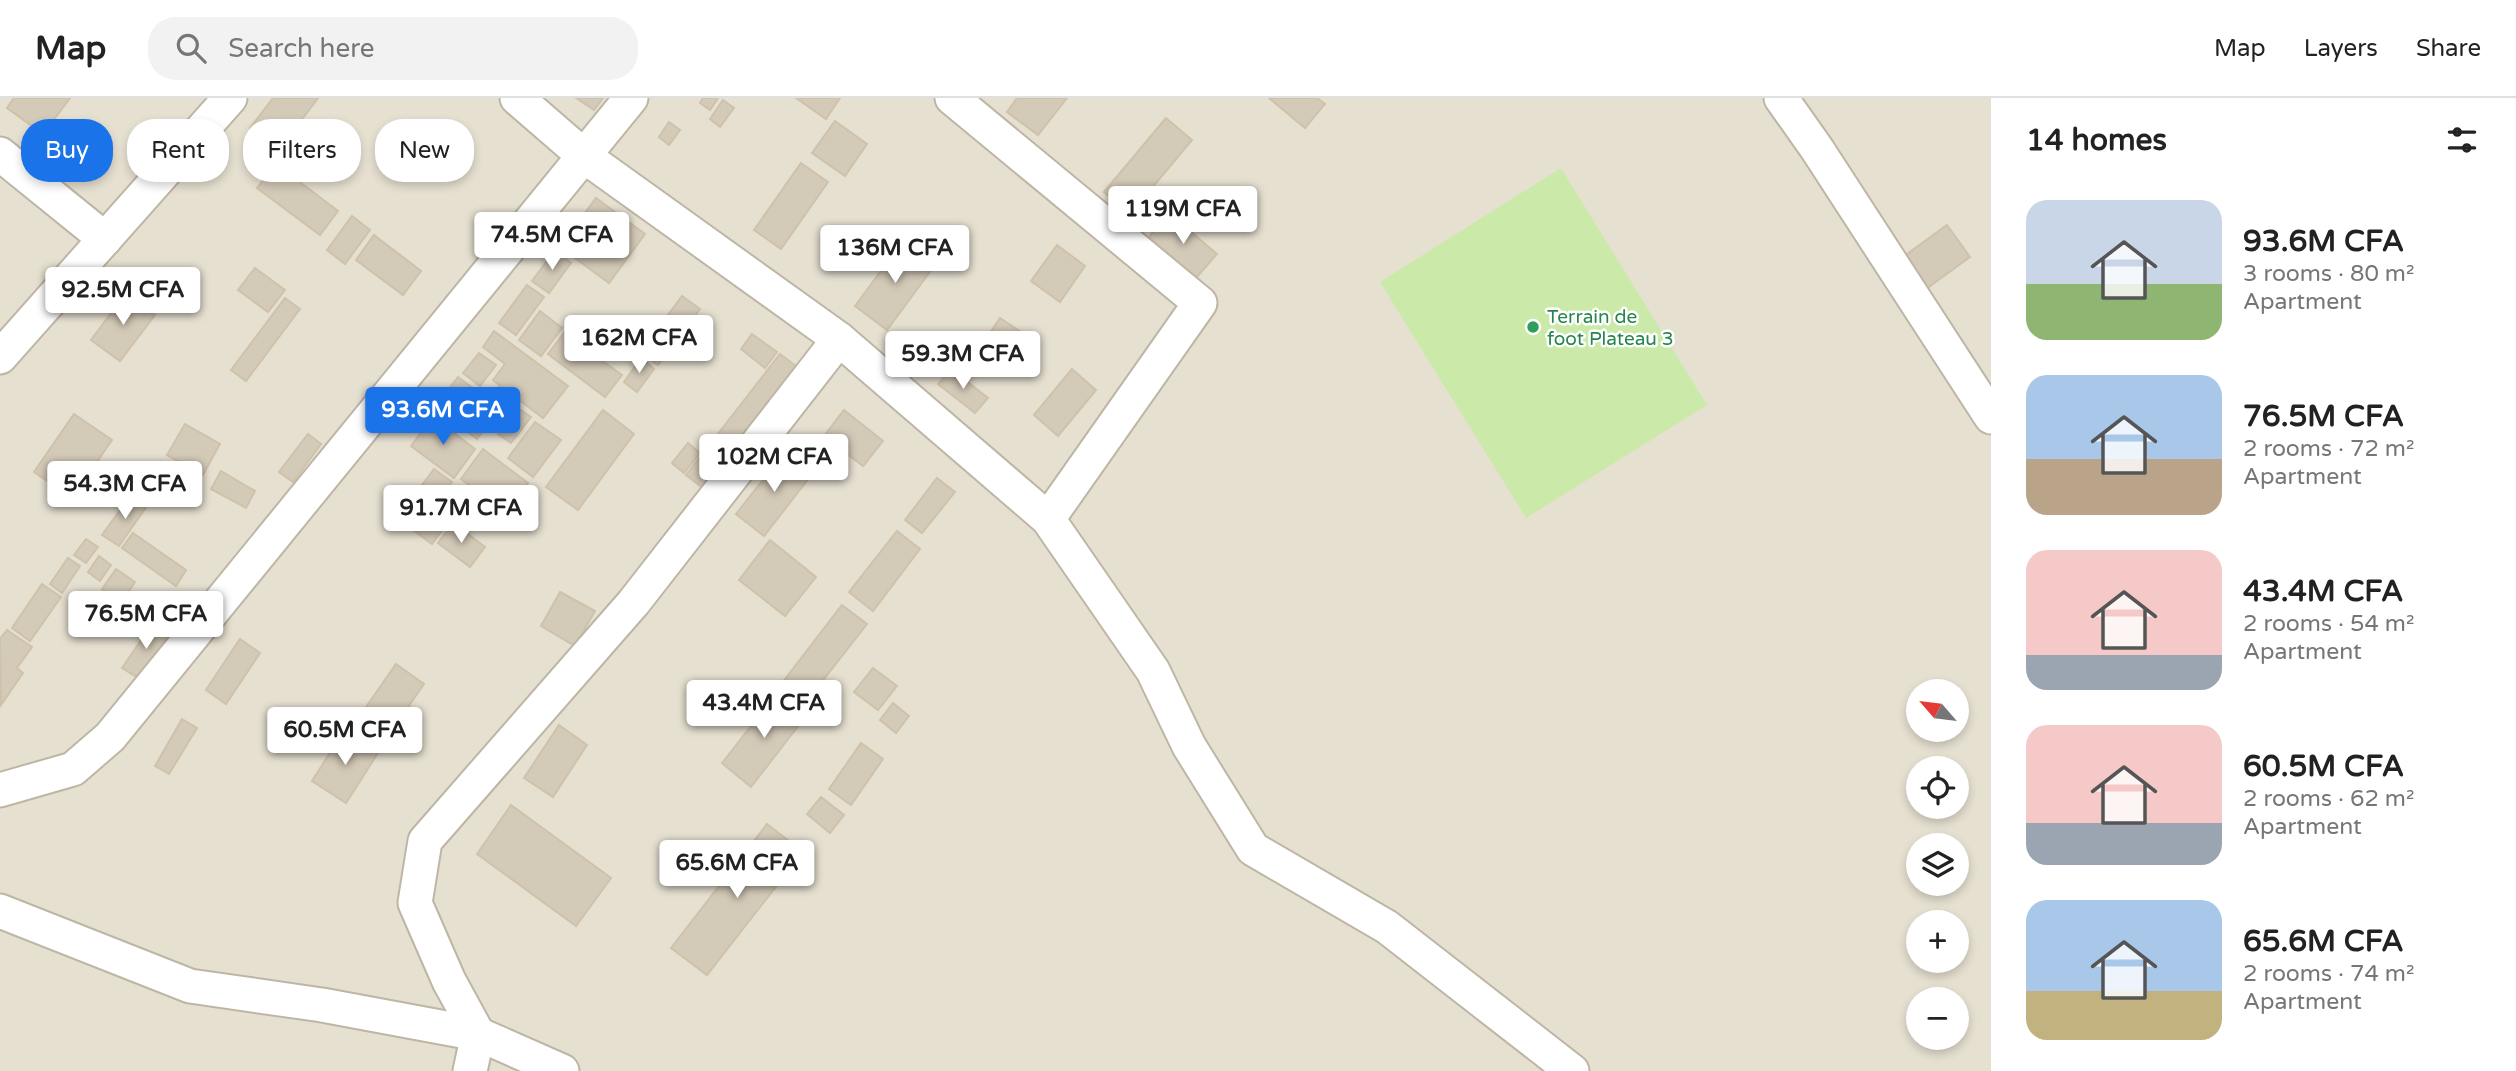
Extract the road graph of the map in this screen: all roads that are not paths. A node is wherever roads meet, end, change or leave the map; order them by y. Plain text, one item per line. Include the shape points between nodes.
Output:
1 (230, 98) edge
2 (517, 98) edge
3 (631, 98) edge
4 (951, 98) edge
5 (1781, 98) edge
6 (0, 154) edge
7 (584, 156) junction
8 (105, 239) junction
9 (839, 339) junction
10 (0, 357) edge
11 (1991, 417) edge
12 (1048, 519) junction
13 (0, 790) edge
14 (0, 911) edge
15 (478, 1034) junction
16 (470, 1071) edge
17 (562, 1071) edge
18 (1572, 1071) edge

1 - 8 street
2 - 7 street
3 - 7 street
4 - 12 street via 1200,303
5 - 11 street
6 - 8 street
7 - 9 street
7 - 13 street via 110,737 73,769
8 - 10 street
9 - 12 street
9 - 15 street via 634,602 425,841 415,903
12 - 18 street via 1153,671 1189,746 1253,849 1387,928
14 - 15 street via 190,986
15 - 16 street
15 - 17 street

